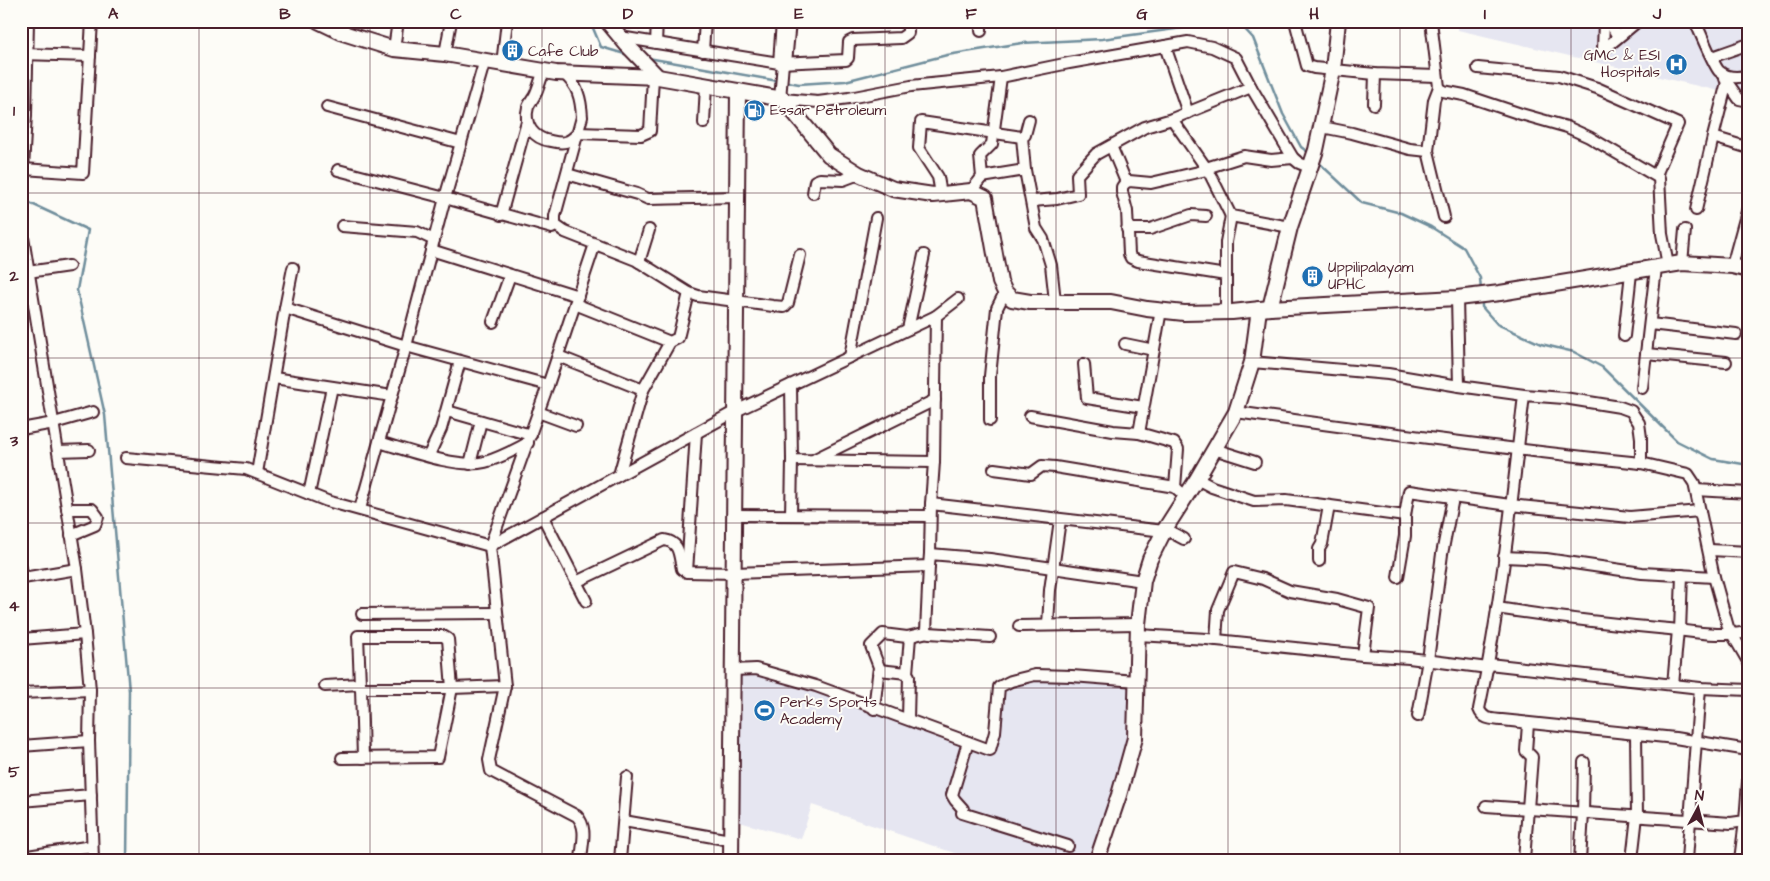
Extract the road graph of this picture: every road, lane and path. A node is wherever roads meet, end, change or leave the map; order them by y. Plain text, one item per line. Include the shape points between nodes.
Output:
1 (28, 21) edge
2 (92, 21) edge
3 (318, 21) edge
4 (398, 21) edge
5 (451, 21) edge
6 (507, 21) edge
7 (607, 21) edge
8 (657, 21) edge
9 (705, 21) edge
10 (782, 21) edge
11 (790, 21) edge
12 (908, 21) edge
13 (1295, 21) edge
14 (1338, 21) edge
15 (1431, 21) edge
16 (1604, 21) edge
17 (1609, 21) edge
18 (1638, 21) edge
19 (1695, 21) edge
20 (343, 27) edge
21 (1618, 37) junction
22 (623, 41) junction
23 (656, 43) junction
24 (1749, 44) edge
25 (1165, 46) junction
26 (394, 49) junction
27 (703, 51) junction
28 (24, 54) edge
29 (445, 54) junction
30 (90, 56) junction
31 (1712, 57) junction
32 (485, 60) junction
33 (783, 63) junction
34 (502, 64) junction
35 (1478, 68) dead end
36 (1333, 70) junction
37 (544, 71) junction
38 (1718, 71) junction
39 (563, 73) junction
40 (654, 74) junction
41 (1375, 74) junction
42 (1749, 75) edge
43 (1437, 76) junction
44 (1001, 77) junction
45 (1727, 82) junction
46 (706, 86) junction
47 (1251, 87) junction
48 (1439, 87) junction
49 (738, 91) junction
50 (782, 99) junction
51 (1749, 101) edge
52 (1374, 104) dead end
53 (326, 107) dead end
54 (24, 113) edge
55 (1188, 113) junction
56 (1172, 119) junction
57 (1029, 120) dead end
58 (527, 121) junction
59 (704, 123) dead end
60 (1322, 127) junction
61 (994, 132) junction
62 (578, 133) junction
63 (1022, 137) junction
64 (1713, 137) junction
65 (461, 143) junction
66 (1111, 146) junction
67 (1749, 148) edge
68 (1428, 151) junction
69 (1293, 158) junction
70 (1313, 160) junction
71 (22, 169) edge
72 (1207, 169) junction
73 (338, 170) dead end
74 (1025, 170) junction
75 (567, 174) junction
76 (858, 174) junction
77 (1656, 175) junction
78 (982, 177) junction
79 (1126, 182) junction
80 (971, 191) junction
81 (813, 193) dead end
82 (941, 194) junction
83 (738, 197) junction
84 (444, 198) junction
85 (1032, 201) junction
86 (1749, 204) edge
87 (1696, 210) dead end
88 (501, 215) junction
89 (1206, 216) dead end
90 (1231, 216) junction
91 (1444, 217) dead end
92 (876, 218) dead end
93 (21, 225) edge
94 (555, 225) junction
95 (342, 226) dead end
96 (1290, 227) junction
97 (1127, 229) junction
98 (649, 230) dead end
99 (1685, 230) dead end
100 (595, 244) junction
101 (433, 245) junction
102 (800, 255) dead end
103 (924, 255) dead end
104 (639, 262) junction
105 (69, 266) dead end
106 (1668, 266) junction
107 (1732, 266) junction
108 (293, 268) dead end
109 (1749, 270) edge
110 (26, 273) edge
111 (1631, 273) junction
112 (510, 275) junction
113 (1226, 275) junction
114 (1005, 292) junction
115 (689, 293) junction
116 (1463, 297) junction
117 (958, 298) dead end
118 (576, 300) junction
119 (737, 300) junction
120 (1055, 301) junction
121 (285, 308) junction
122 (1265, 308) junction
123 (1161, 310) junction
124 (1226, 312) junction
125 (936, 316) junction
126 (493, 322) dead end
127 (1650, 324) junction
128 (908, 330) junction
129 (1736, 334) dead end
130 (1624, 336) dead end
131 (670, 342) junction
132 (1125, 344) dead end
133 (406, 346) junction
134 (1154, 350) junction
135 (1646, 354) junction
136 (558, 356) junction
137 (850, 357) junction
138 (460, 361) junction
139 (1252, 362) junction
140 (1726, 362) dead end
141 (1084, 364) dead end
142 (274, 378) junction
143 (548, 385) junction
144 (791, 385) junction
145 (1459, 386) junction
146 (332, 387) junction
147 (1642, 388) dead end
148 (643, 390) junction
149 (1524, 395) junction
150 (392, 396) junction
151 (935, 400) junction
152 (1142, 407) junction
153 (447, 411) junction
154 (736, 411) junction
155 (93, 412) dead end
156 (538, 412) junction
157 (1236, 412) junction
158 (1030, 416) dead end
159 (990, 420) dead end
160 (481, 421) junction
161 (54, 424) junction
162 (576, 426) dead end
163 (21, 428) edge
164 (1139, 432) junction
165 (696, 433) junction
166 (529, 439) junction
167 (379, 442) junction
168 (1214, 448) junction
169 (89, 450) dead end
170 (1518, 450) junction
171 (58, 451) junction
172 (428, 455) junction
173 (126, 458) dead end
174 (792, 460) junction
175 (812, 460) junction
176 (934, 462) junction
177 (1255, 462) dead end
178 (1641, 463) junction
179 (470, 464) junction
180 (994, 470) dead end
181 (257, 473) junction
182 (619, 475) junction
183 (1197, 479) junction
184 (1696, 490) junction
185 (1180, 491) junction
186 (1749, 493) edge
187 (309, 494) junction
188 (1454, 498) junction
189 (931, 504) junction
190 (1510, 505) junction
191 (1329, 506) junction
192 (67, 509) junction
193 (360, 509) junction
194 (1700, 511) junction
195 (735, 515) junction
196 (791, 515) junction
197 (930, 516) junction
198 (1405, 516) junction
199 (543, 517) junction
200 (1060, 520) junction
201 (1165, 530) junction
202 (71, 535) junction
203 (1184, 539) dead end
204 (490, 546) junction
205 (1710, 550) junction
206 (1749, 552) edge
207 (930, 554) junction
208 (1504, 557) junction
209 (1319, 561) dead end
210 (929, 566) junction
211 (77, 569) junction
212 (1053, 569) junction
213 (686, 572) junction
214 (734, 573) junction
215 (22, 575) edge
216 (1682, 575) junction
217 (1398, 577) dead end
218 (1714, 578) junction
219 (1143, 581) junction
220 (576, 582) junction
221 (586, 600) dead end
222 (1497, 608) junction
223 (496, 612) junction
224 (362, 614) dead end
225 (1048, 625) junction
226 (1019, 626) dead end
227 (1138, 629) junction
228 (1679, 630) junction
229 (928, 632) junction
230 (1749, 632) edge
231 (85, 634) junction
232 (1732, 635) junction
233 (910, 636) junction
234 (990, 637) dead end
235 (21, 638) edge
236 (1216, 640) junction
237 (1363, 655) junction
238 (1428, 660) junction
239 (1749, 663) edge
240 (1488, 666) junction
241 (733, 670) junction
242 (879, 670) junction
243 (907, 673) junction
244 (1136, 681) junction
245 (1673, 684) junction
246 (325, 686) dead end
247 (361, 686) junction
248 (504, 686) junction
249 (452, 688) junction
250 (1700, 688) junction
251 (90, 690) junction
252 (1749, 690) edge
253 (21, 693) edge
254 (874, 709) junction
255 (1418, 716) dead end
256 (908, 719) junction
257 (1528, 724) junction
258 (1636, 734) junction
259 (1749, 737) edge
260 (89, 741) junction
261 (1696, 741) junction
262 (968, 742) junction
263 (21, 746) edge
264 (1748, 750) edge
265 (1749, 754) edge
266 (342, 758) dead end
267 (363, 758) junction
268 (1584, 762) dead end
269 (1749, 769) edge
270 (628, 777) dead end
271 (91, 795) junction
272 (21, 801) edge
273 (1486, 806) dead end
274 (1528, 809) junction
275 (1583, 814) junction
276 (1637, 816) junction
277 (1691, 820) junction
278 (624, 821) junction
279 (1747, 821) edge
280 (730, 840) junction
281 (92, 846) junction
282 (1068, 846) dead end
283 (25, 858) edge
284 (93, 860) edge
285 (581, 860) edge
286 (620, 860) edge
287 (731, 860) edge
288 (1097, 860) edge
289 (1524, 860) edge
290 (1580, 860) edge
291 (1632, 860) edge
292 (1687, 860) edge
293 (1740, 860) edge

1 - 28 street
2 - 30 street
3 - 20 street
4 - 26 street
5 - 29 street
6 - 34 street
7 - 22 street
8 - 23 street
9 - 27 street
10 - 33 street
11 - 33 street
12 - 33 street via 908,33 901,38 852,40 846,60
13 - 36 street via 1307,66
14 - 36 street
15 - 43 street
16 - 21 street via 1602,50
17 - 21 street
18 - 21 street
19 - 31 street
20 - 26 street
22 - 23 street
22 - 40 street
23 - 27 street
24 - 31 street
25 - 44 street
25 - 47 street via 1188,42 1212,47 1236,58
25 - 55 street
26 - 29 street
27 - 33 street
28 - 30 street
28 - 54 street
29 - 32 street
30 - 71 street via 83,174
31 - 38 street
32 - 34 street
32 - 65 street
33 - 50 street
34 - 37 street
35 - 77 street via 1559,76 1597,88 1678,124
36 - 41 street
36 - 60 street
37 - 39 street
37 - 58 street via 528,108
38 - 42 street via 1730,77
38 - 45 street
39 - 40 street
39 - 62 street via 576,87 582,102
40 - 46 street
40 - 62 street via 650,131 641,135
41 - 43 street
41 - 52 street
43 - 48 street
44 - 50 street via 912,86 818,102
44 - 61 street
45 - 51 street via 1739,99
45 - 64 street
46 - 49 street
46 - 59 street
47 - 55 street
47 - 69 street
48 - 68 street via 1434,100
48 - 77 street via 1443,91 1568,127
49 - 50 street
49 - 83 street
50 - 76 street via 829,155
53 - 65 street
54 - 71 street
55 - 56 street
56 - 66 street via 1145,127
56 - 72 street
57 - 63 street
58 - 62 street via 538,138 549,141 571,141
58 - 88 street
60 - 68 street
60 - 70 street
61 - 63 street
61 - 78 street via 992,144 980,156
61 - 82 street via 920,122 919,148 938,177
62 - 75 street
63 - 74 street
64 - 67 street
64 - 87 street
65 - 84 street
66 - 79 street
66 - 85 street via 1096,154 1076,176 1078,194
68 - 91 street
69 - 70 street via 1299,164
69 - 72 street via 1271,160 1244,156
70 - 96 street
72 - 79 street via 1151,183
72 - 90 street
73 - 84 street
74 - 78 street
74 - 85 street
75 - 83 street via 648,199
75 - 94 street
76 - 81 street via 844,180 815,181
76 - 82 street via 893,189
77 - 106 street via 1660,178 1662,234
78 - 80 street
79 - 97 street via 1122,192
80 - 82 street
80 - 114 street via 984,198 1000,282
83 - 119 street
84 - 88 street
84 - 101 street
85 - 120 street via 1036,228 1051,265
86 - 107 street
88 - 94 street via 552,228
89 - 97 street via 1191,215 1150,229
90 - 96 street
90 - 113 street via 1226,242
92 - 137 street
93 - 110 street
94 - 100 street
95 - 101 street via 417,232
96 - 122 street
97 - 113 street via 1131,258
98 - 104 street
99 - 106 street
100 - 104 street
100 - 118 street
101 - 112 street
101 - 133 street
102 - 119 street via 790,298 784,307
103 - 128 street
104 - 115 street
105 - 110 street
106 - 107 street
106 - 111 street
106 - 127 street
107 - 109 street
108 - 121 street
110 - 161 street
111 - 116 street
111 - 130 street
112 - 118 street
112 - 126 street
113 - 124 street
114 - 120 street via 1012,299
114 - 159 street via 997,308 990,376
115 - 119 street
115 - 131 street via 678,338
116 - 122 street
116 - 145 street
117 - 125 street
118 - 131 street
118 - 136 street
119 - 154 street
120 - 123 street via 1111,302
121 - 133 street
121 - 142 street
122 - 124 street
122 - 139 street
123 - 124 street
123 - 134 street
125 - 128 street
125 - 151 street
127 - 129 street
127 - 135 street
128 - 137 street
131 - 148 street
132 - 134 street
133 - 138 street
133 - 150 street
134 - 152 street
135 - 140 street
135 - 147 street
136 - 143 street
136 - 148 street
137 - 144 street
138 - 143 street
138 - 153 street
139 - 145 street via 1388,374
139 - 157 street
141 - 152 street via 1087,398
142 - 146 street
142 - 181 street
143 - 156 street
144 - 154 street
144 - 174 street
145 - 149 street
146 - 150 street
146 - 187 street
148 - 182 street
149 - 170 street
149 - 178 street via 1591,402 1631,411 1639,423
150 - 167 street
151 - 175 street
151 - 176 street
152 - 164 street
153 - 160 street
153 - 172 street via 442,429
154 - 165 street
154 - 195 street
155 - 161 street
156 - 162 street
156 - 166 street
157 - 168 street
157 - 170 street
158 - 164 street
160 - 166 street
160 - 179 street
161 - 163 street
161 - 171 street
164 - 185 street via 1174,443 1178,449
165 - 182 street
165 - 213 street
166 - 179 street via 498,458
166 - 204 street
167 - 172 street
167 - 193 street
168 - 177 street
168 - 183 street
169 - 171 street
170 - 178 street
170 - 190 street
171 - 192 street
172 - 179 street
173 - 181 street via 246,469
174 - 175 street
174 - 196 street
175 - 176 street
176 - 189 street
178 - 184 street via 1688,474
180 - 185 street via 1031,474 1042,466 1055,467
181 - 187 street
182 - 199 street
183 - 185 street
183 - 191 street via 1254,501 1286,500
184 - 186 street
184 - 194 street
185 - 201 street
187 - 193 street
188 - 190 street
188 - 198 street via 1410,491
188 - 238 street via 1442,554
189 - 197 street
189 - 200 street
190 - 194 street via 1630,516
190 - 208 street
191 - 198 street
191 - 209 street
192 - 202 street
192 - 202 street via 92,509 98,517 95,525
193 - 204 street
194 - 205 street
195 - 196 street
195 - 214 street
196 - 197 street
197 - 207 street
198 - 217 street
199 - 204 street
199 - 220 street
200 - 201 street
200 - 212 street
201 - 203 street
201 - 219 street
202 - 211 street
204 - 223 street
205 - 206 street
205 - 218 street
207 - 210 street
207 - 212 street
208 - 216 street
208 - 222 street
210 - 214 street
210 - 229 street
211 - 215 street
211 - 231 street
212 - 219 street
212 - 225 street
213 - 214 street
213 - 220 street via 676,545 664,540
214 - 241 street
216 - 218 street
216 - 228 street
218 - 232 street
219 - 227 street
220 - 221 street
222 - 228 street
222 - 240 street
223 - 224 street
223 - 248 street
225 - 226 street
225 - 227 street
227 - 236 street
227 - 244 street
228 - 232 street
228 - 245 street
229 - 233 street
229 - 234 street
230 - 232 street
231 - 235 street
231 - 251 street
232 - 239 street
233 - 242 street via 883,634 871,646
233 - 243 street
236 - 237 street
236 - 237 street via 1218,610 1234,572 1263,579 1290,591 1369,608
237 - 238 street
238 - 240 street
238 - 255 street
240 - 245 street
240 - 257 street via 1480,713 1486,718
241 - 254 street via 756,670 816,686
241 - 280 street
242 - 243 street
242 - 254 street
243 - 256 street
244 - 262 street via 1035,675 1011,681 999,687 990,750
244 - 288 street via 1135,738
245 - 250 street
246 - 247 street
247 - 249 street
247 - 249 street via 358,636 443,636 448,639
247 - 267 street
248 - 249 street
248 - 285 street via 489,760 491,771 577,816 584,828
249 - 267 street via 438,757
250 - 252 street
250 - 261 street
251 - 253 street
251 - 260 street
254 - 256 street
256 - 262 street
257 - 258 street
257 - 274 street via 1526,751 1532,758
258 - 261 street
258 - 276 street
259 - 264 street
260 - 263 street
260 - 271 street
261 - 264 street
261 - 277 street
262 - 282 street via 952,795 963,809 962,813
264 - 265 street
266 - 267 street
268 - 275 street
269 - 279 street
270 - 278 street
271 - 272 street
271 - 281 street
273 - 274 street
274 - 275 street
274 - 289 street
275 - 276 street
275 - 290 street
276 - 277 street
276 - 291 street
277 - 279 street
277 - 292 street
278 - 280 street
278 - 286 street
279 - 293 street
280 - 287 street
281 - 283 street
281 - 284 street

